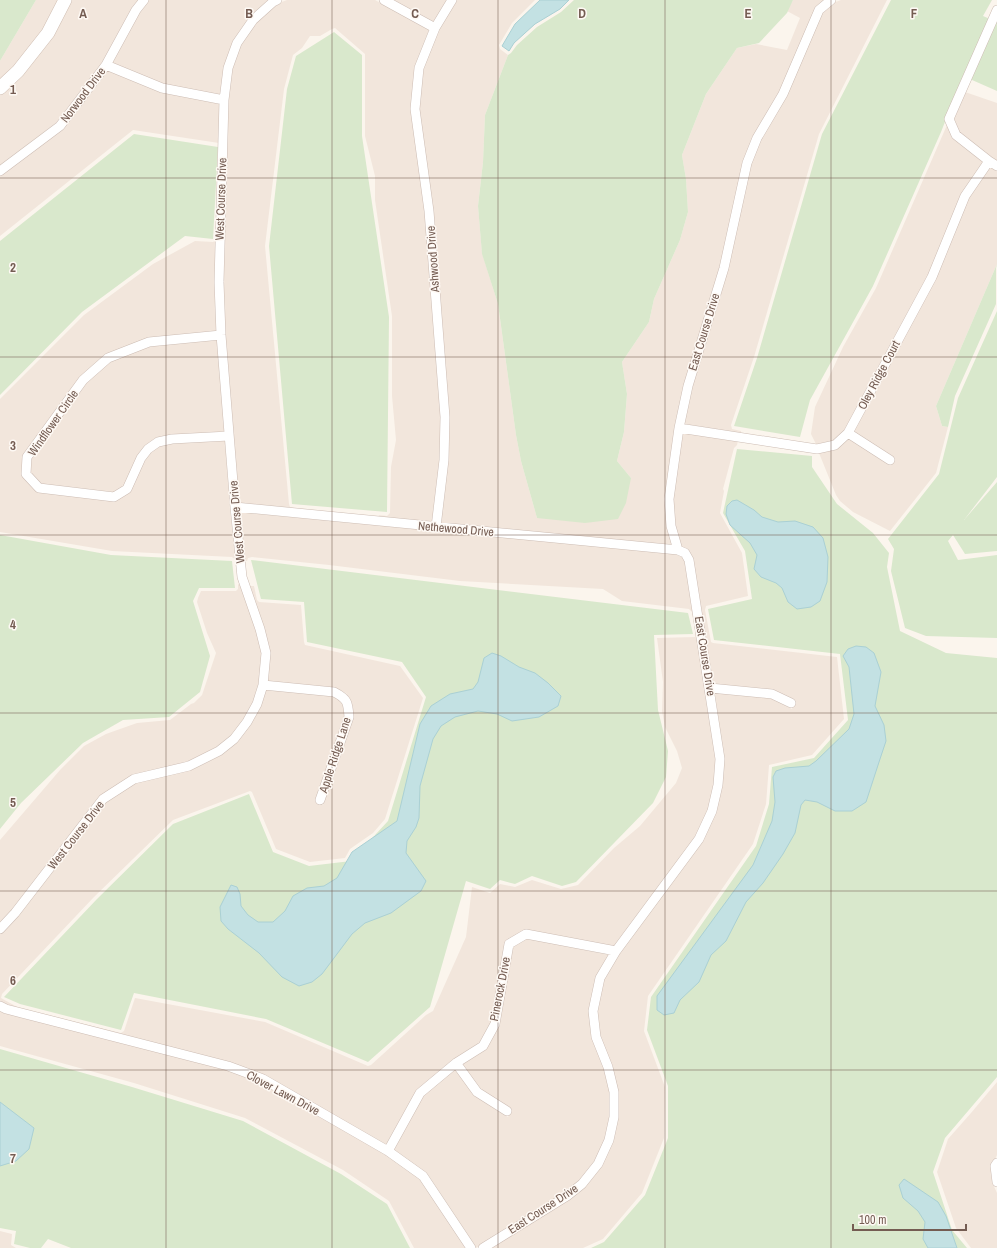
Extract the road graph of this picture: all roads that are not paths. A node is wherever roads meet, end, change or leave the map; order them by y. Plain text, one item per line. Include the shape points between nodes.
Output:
1 (64, 0) edge
2 (144, 0) edge
3 (277, 0) edge
4 (384, 0) edge
5 (452, 0) edge
6 (831, 0) edge
7 (997, 10) edge
8 (435, 28) junction
9 (106, 65) junction
10 (0, 88) edge
11 (224, 100) junction
12 (988, 161) junction
13 (997, 166) edge
14 (0, 171) edge
15 (221, 335) junction
16 (679, 428) junction
17 (848, 433) junction
18 (229, 436) junction
19 (890, 460) dead end
20 (235, 507) junction
21 (436, 527) junction
22 (678, 550) junction
23 (263, 685) junction
24 (710, 688) junction
25 (791, 703) dead end
26 (320, 800) dead end
27 (0, 929) edge
28 (616, 951) junction
29 (0, 1006) edge
30 (456, 1063) junction
31 (507, 1112) dead end
32 (388, 1151) junction
33 (997, 1163) edge
34 (997, 1182) edge
35 (471, 1248) edge
36 (483, 1248) edge

1 - 10 street via 48,33 18,72
2 - 9 street, Norwood Drive
3 - 11 street, West Course Drive via 253,20 237,43 228,68
4 - 8 street
5 - 8 street, Ashwood Drive
6 - 16 street, East Course Drive via 819,10 783,94 757,138 748,163 724,268 688,386
7 - 12 street via 949,119 956,135
8 - 21 street, Ashwood Drive via 419,68 415,109 429,211 444,417 444,460
9 - 11 street via 162,88
9 - 14 street, Norwood Drive via 60,126
11 - 15 street, West Course Drive via 219,282
12 - 13 street
12 - 17 street, Oley Ridge Court via 966,196 932,276
15 - 18 street, West Course Drive
15 - 18 street, Windflower Circle via 149,342 108,358 83,380 27,457 26,474 39,488 114,497 127,489 141,458 158,442
16 - 17 street, Oley Ridge Court via 817,449 835,445
16 - 22 street, East Course Drive via 668,499 671,526
17 - 19 street
18 - 20 street, West Course Drive
20 - 21 street, Nethewood Drive
20 - 23 street, West Course Drive via 242,577 266,653
21 - 22 street, Nethewood Drive
22 - 24 street, East Course Drive via 685,553 689,560
23 - 26 street, Apple Ridge Lane via 334,692 343,696 348,703 349,717
23 - 27 street, West Course Drive via 257,704 247,722 234,739 219,751 189,766 134,779 103,799
24 - 25 street via 772,694
24 - 28 street, East Course Drive via 720,759 712,811 698,839
28 - 30 street, Pinerock Drive via 526,934 509,944 495,1024 483,1046
28 - 36 street, East Course Drive via 600,978 593,1011 596,1037 608,1067 614,1092 614,1117 609,1140 598,1164 582,1184
29 - 32 street, Clover Lawn Drive via 228,1066 263,1079
30 - 31 street via 477,1092
30 - 32 street, Pinerock Drive via 420,1093
32 - 35 street, Clover Lawn Drive via 423,1176
33 - 34 street

